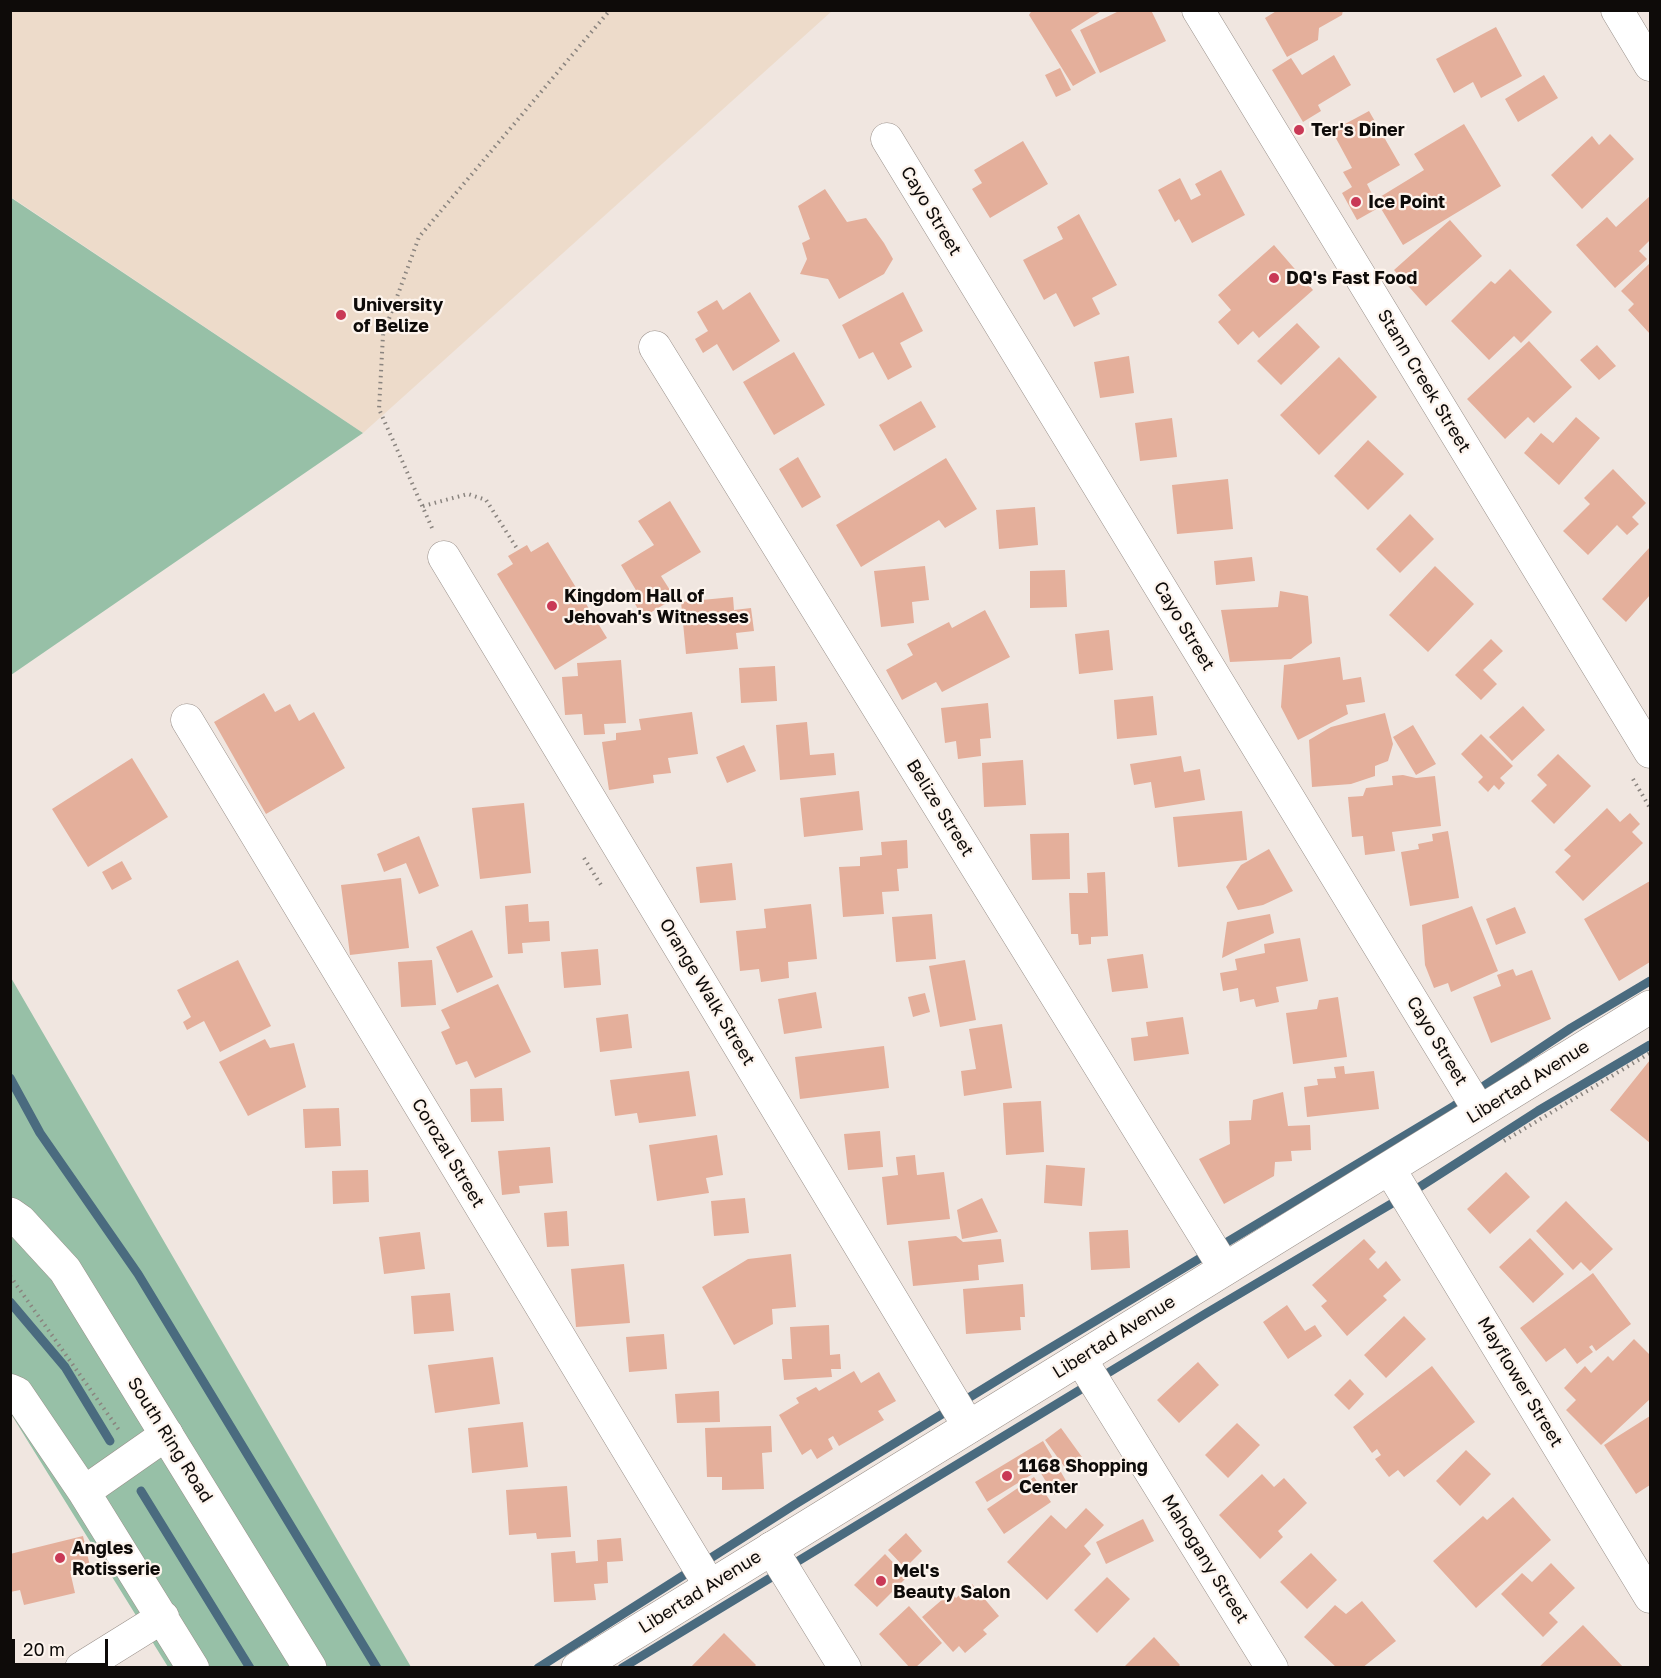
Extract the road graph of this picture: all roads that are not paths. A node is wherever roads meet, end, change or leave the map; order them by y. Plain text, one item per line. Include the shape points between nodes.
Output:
1 (1198, 10) edge
2 (1617, 10) edge
3 (1650, 65) edge
4 (887, 140) dead end
5 (655, 347) dead end
6 (444, 557) road end
7 (187, 720) dead end
8 (1650, 752) edge
9 (1650, 1007) edge
10 (1480, 1112) junction
11 (1389, 1168) junction
12 (15, 1217) edge
13 (1225, 1269) junction
14 (1080, 1358) junction
15 (10, 1390) edge
16 (969, 1427) junction
17 (167, 1434) junction
18 (84, 1492) junction
19 (771, 1548) junction
20 (711, 1586) junction
21 (1650, 1597) edge
22 (163, 1617) junction
23 (81, 1668) edge
24 (193, 1668) edge
25 (310, 1668) edge
26 (578, 1668) edge
27 (845, 1668) edge
28 (1272, 1668) edge

1 - 8 street, Stann Creek Street
2 - 3 street
4 - 10 street, Cayo Street
5 - 13 street, Belize Street
6 - 16 street, Orange Walk Street
7 - 20 street, Corozal Street
9 - 10 street, Libertad Avenue
10 - 11 street, Libertad Avenue
11 - 13 street, Libertad Avenue
11 - 21 street, Mayflower Street
12 - 17 street, South Ring Road via 64,1270
13 - 14 street, Libertad Avenue
14 - 16 street, Libertad Avenue
14 - 28 street, Mahogany Street
15 - 18 street via 17,1394
16 - 19 street, Libertad Avenue
17 - 18 street
17 - 25 street, South Ring Road
18 - 22 street
19 - 20 street, Libertad Avenue
19 - 27 street
20 - 26 street, Libertad Avenue
22 - 23 street
22 - 24 street

